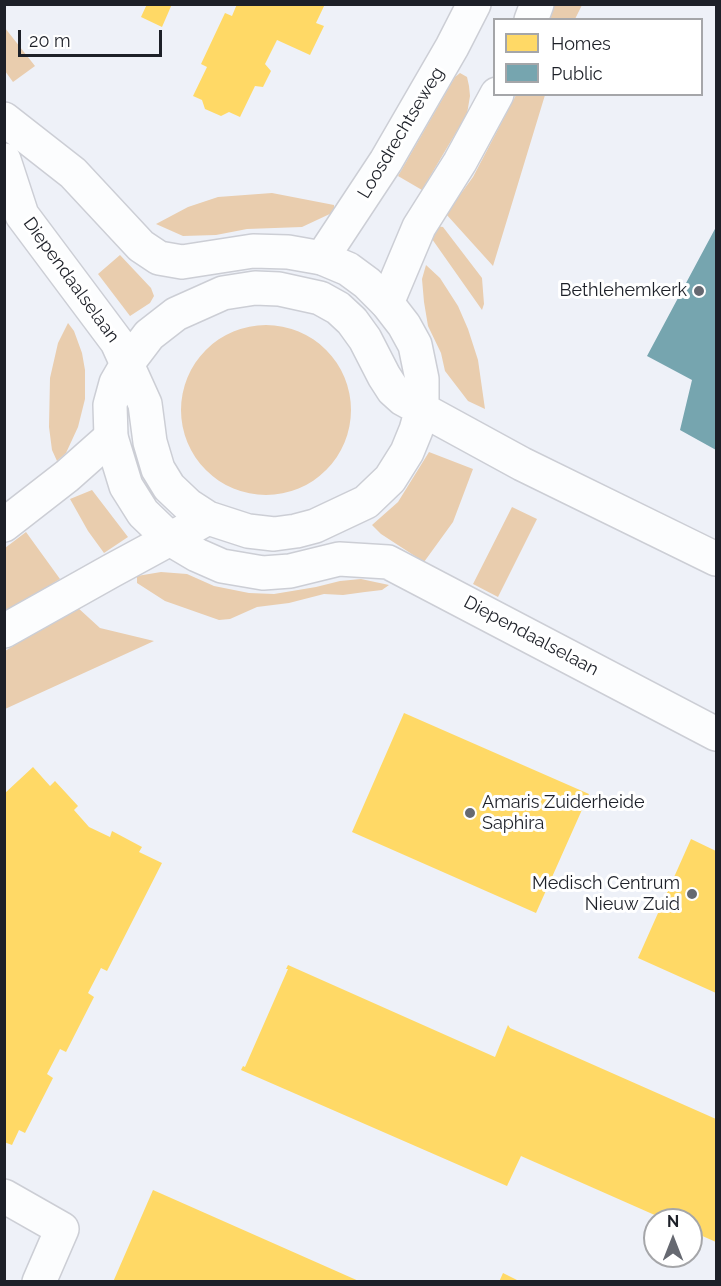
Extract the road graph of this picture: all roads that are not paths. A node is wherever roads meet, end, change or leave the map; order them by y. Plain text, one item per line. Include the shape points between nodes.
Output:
1 (474, 4) edge
2 (496, 96) edge
3 (4, 119) edge
4 (4, 160) edge
5 (321, 258) junction
6 (299, 293) junction
7 (387, 303) junction
8 (127, 364) junction
9 (422, 409) junction
10 (111, 437) junction
11 (208, 518) junction
12 (4, 525) edge
13 (170, 539) junction
14 (717, 559) edge
15 (4, 631) edge
16 (717, 734) edge
17 (4, 1196) edge
18 (39, 1281) edge

1 - 5 main road, Loosdrechtseweg via 386,161
2 - 7 main road via 419,227
3 - 5 main road, Diependaalselaan via 73,173 141,246 159,258 182,262 254,251
4 - 8 main road, Diependaalselaan via 22,215 108,327
5 - 6 main road, Loosdrechtseweg
5 - 7 main road, Diependaalselaan via 348,269
6 - 8 main road, Diependaalselaan via 255,288 223,293 176,314 148,335
6 - 9 main road, Diependaalselaan via 338,308 365,339 393,390
7 - 9 main road, Diependaalselaan via 415,345 422,379
8 - 10 main road, Diependaalselaan via 110,405
8 - 11 main road, Diependaalselaan via 145,404 158,469 169,487
9 - 11 main road, Diependaalselaan via 407,452 390,479 366,502 348,512 315,526 274,534 248,531
9 - 14 main road via 522,464
10 - 12 main road
10 - 13 main road, Diependaalselaan via 126,486 143,513
11 - 13 main road
13 - 15 main road
13 - 16 main road, Diependaalselaan via 222,566 263,573 290,571 339,558 388,562
17 - 18 main road via 62,1229

